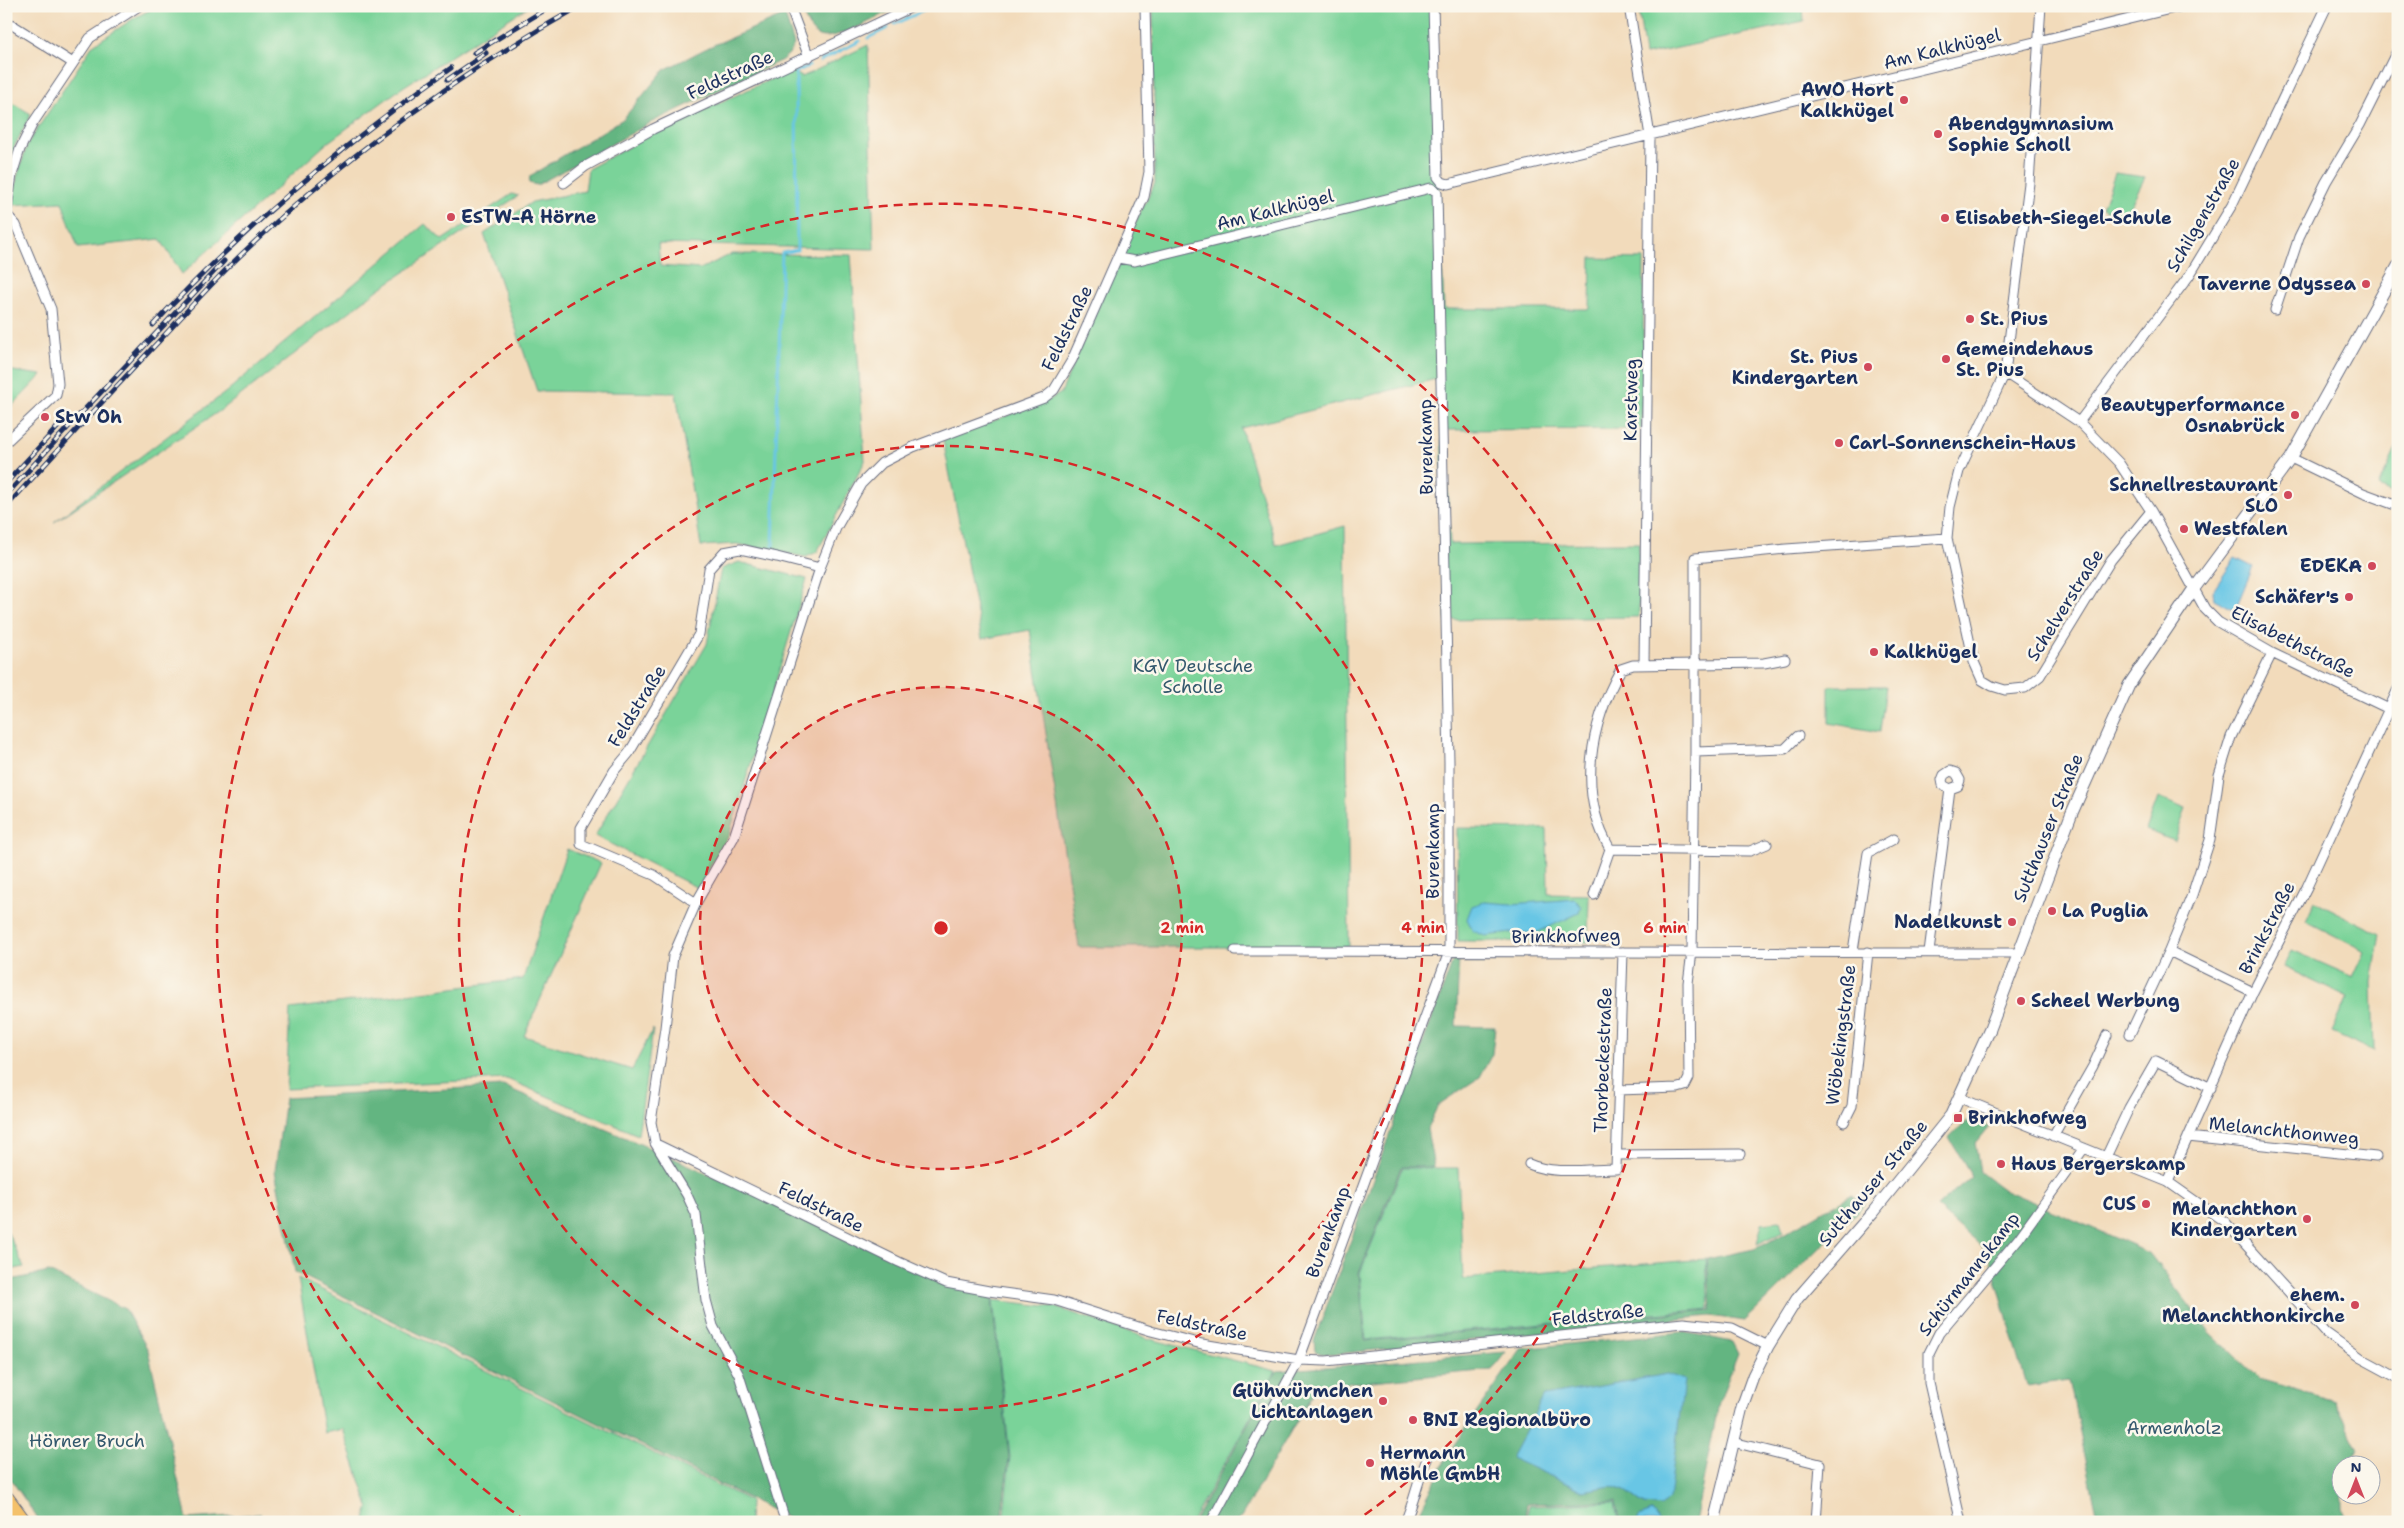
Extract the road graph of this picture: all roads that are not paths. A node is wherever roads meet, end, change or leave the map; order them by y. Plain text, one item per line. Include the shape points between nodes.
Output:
1 (139, 6) edge
2 (914, 6) edge
3 (1145, 6) edge
4 (1433, 6) edge
5 (1629, 6) edge
6 (2041, 6) edge
7 (2327, 6) edge
8 (2180, 7) edge
9 (792, 12) dead end
10 (6, 21) edge
11 (2038, 42) junction
12 (2398, 49) edge
13 (809, 56) junction
14 (73, 63) junction
15 (1650, 136) junction
16 (564, 183) dead end
17 (1437, 192) joint
18 (6, 215) edge
19 (1118, 258) junction
20 (2398, 266) edge
21 (2275, 310) dead end
22 (2005, 373) junction
23 (2079, 422) junction
24 (6, 442) edge
25 (2291, 458) junction
26 (2398, 506) edge
27 (2151, 511) junction
28 (1947, 538) junction
29 (820, 568) junction
30 (2193, 590) junction
31 (2272, 652) junction
32 (1784, 659) dead end
33 (1694, 664) junction
34 (1644, 665) junction
35 (2398, 689) edge
36 (2389, 708) junction
37 (1798, 736) dead end
38 (1695, 752) junction
39 (1950, 789) dead end
40 (1894, 838) dead end
41 (1767, 844) dead end
42 (1610, 849) junction
43 (1694, 851) junction
44 (1594, 895) dead end
45 (696, 903) junction
46 (1235, 951) dead end
47 (1853, 951) junction
48 (2169, 951) junction
49 (1449, 952) junction
50 (1623, 952) junction
51 (1692, 952) junction
52 (1868, 952) junction
53 (1929, 952) junction
54 (2017, 953) junction
55 (2253, 992) junction
56 (2130, 1034) dead end
57 (2107, 1036) dead end
58 (2211, 1088) junction
59 (1618, 1090) junction
60 (1960, 1098) junction
61 (1844, 1122) dead end
62 (2053, 1136) junction
63 (2188, 1138) junction
64 (658, 1145) junction
65 (2084, 1148) junction
66 (1740, 1154) dead end
67 (1616, 1155) junction
68 (2376, 1157) dead end
69 (2106, 1158) junction
70 (1529, 1164) dead end
71 (2168, 1182) junction
72 (1768, 1346) junction
73 (1299, 1360) junction
74 (2398, 1378) edge
75 (1733, 1442) junction
76 (1428, 1457) dead end
77 (6, 1499) edge
78 (783, 1514) dead end
79 (23, 1522) edge
80 (1211, 1522) edge
81 (1405, 1522) edge
82 (1714, 1522) edge
83 (1816, 1522) edge
84 (1961, 1522) edge

1 - 14 street via 90,38
2 - 13 street, Feldstraße
3 - 19 street, Feldstraße via 1148,172 1144,197
4 - 15 street, Am Kalkhügel via 1438,177 1442,182 1448,184
5 - 15 street
6 - 11 street
7 - 23 street, Schilgenstraße via 2232,205 2189,276
8 - 11 street, Am Kalkhügel
9 - 13 street
10 - 14 street
11 - 15 street, Am Kalkhügel
11 - 22 street via 2029,183
12 - 21 street via 2299,236
13 - 16 street, Feldstraße via 653,129 586,166
14 - 18 street via 33,123 20,149
15 - 34 street, Karstweg
17 - 19 street, Am Kalkhügel via 1431,188 1135,261
17 - 49 street, Burenkamp
18 - 24 street via 16,225 50,309 58,384 56,395
19 - 29 street, Feldstraße via 1072,360 1054,390 1044,398 913,447 882,463 861,484 836,528
20 - 25 street, Sutthauser Straße
22 - 23 street, Elisabethstraße
22 - 28 street via 1959,471
23 - 27 street, Elisabethstraße via 2119,464
25 - 26 street
25 - 30 street, Sutthauser Straße
27 - 28 street, Schelverstraße via 2111,560 2040,676 2025,688 2005,690 1982,680 1974,662
27 - 30 street, Elisabethstraße
28 - 33 street via 1695,558
29 - 45 street, Feldstraße via 734,836
29 - 45 street, Feldstraße via 740,549 724,552 709,569 699,634 581,828 581,844 654,876
30 - 31 street, Elisabethstraße via 2218,622
30 - 54 street, Sutthauser Straße via 2129,685 2070,815
31 - 36 street, Elisabethstraße
31 - 48 street via 2231,737 2219,775 2210,840
32 - 33 street via 1764,663
33 - 34 street
33 - 38 street
34 - 42 street via 1621,670 1613,683 1591,754 1591,802 1599,831
35 - 36 street, Brinkstraße
36 - 55 street, Brinkstraße via 2307,886
37 - 38 street via 1785,749
38 - 43 street
39 - 53 street
40 - 47 street via 1868,854
41 - 43 street via 1750,851
42 - 43 street
42 - 44 street
43 - 51 street
45 - 64 street, Feldstraße via 673,956 651,1122
46 - 49 street, Brinkhofweg
47 - 51 street, Brinkhofweg
47 - 52 street, Brinkhofweg
48 - 55 street
48 - 56 street
49 - 50 street, Brinkhofweg
49 - 73 street, Burenkamp
50 - 51 street, Brinkhofweg
50 - 59 street, Thorbeckestraße
51 - 59 street via 1688,983 1689,1078 1685,1086
52 - 53 street, Brinkhofweg
52 - 61 street, Wöbekingstraße via 1852,1106
53 - 54 street, Brinkhofweg
54 - 60 street, Sutthauser Straße via 1990,1029
55 - 58 street, Brinkstraße
57 - 62 street
58 - 63 street, Brinkstraße
58 - 69 street via 2156,1061
59 - 67 street, Thorbeckestraße
60 - 62 street
60 - 72 street, Sutthauser Straße via 1935,1136 1797,1299
62 - 65 street
63 - 68 street, Melanchthonweg
63 - 71 street, Brinkstraße
64 - 73 street, Feldstraße via 946,1283 1054,1300 1202,1344
64 - 78 street, Feldstraße via 688,1194 696,1216 706,1300 713,1326 739,1375
65 - 69 street
65 - 84 street, Schürmannskamp via 2019,1238 1939,1333 1929,1353 1929,1383
66 - 67 street
67 - 70 street, Thorbeckestraße via 1616,1169 1554,1170
69 - 71 street
71 - 74 street via 2225,1222 2326,1333 2361,1358
72 - 73 street, Feldstraße via 1732,1328 1683,1323 1326,1361
72 - 75 street, Sutthauser Straße via 1753,1376
73 - 80 street, Burenkamp
75 - 82 street, Sutthauser Straße
75 - 83 street via 1820,1464
76 - 81 street
77 - 79 highway

